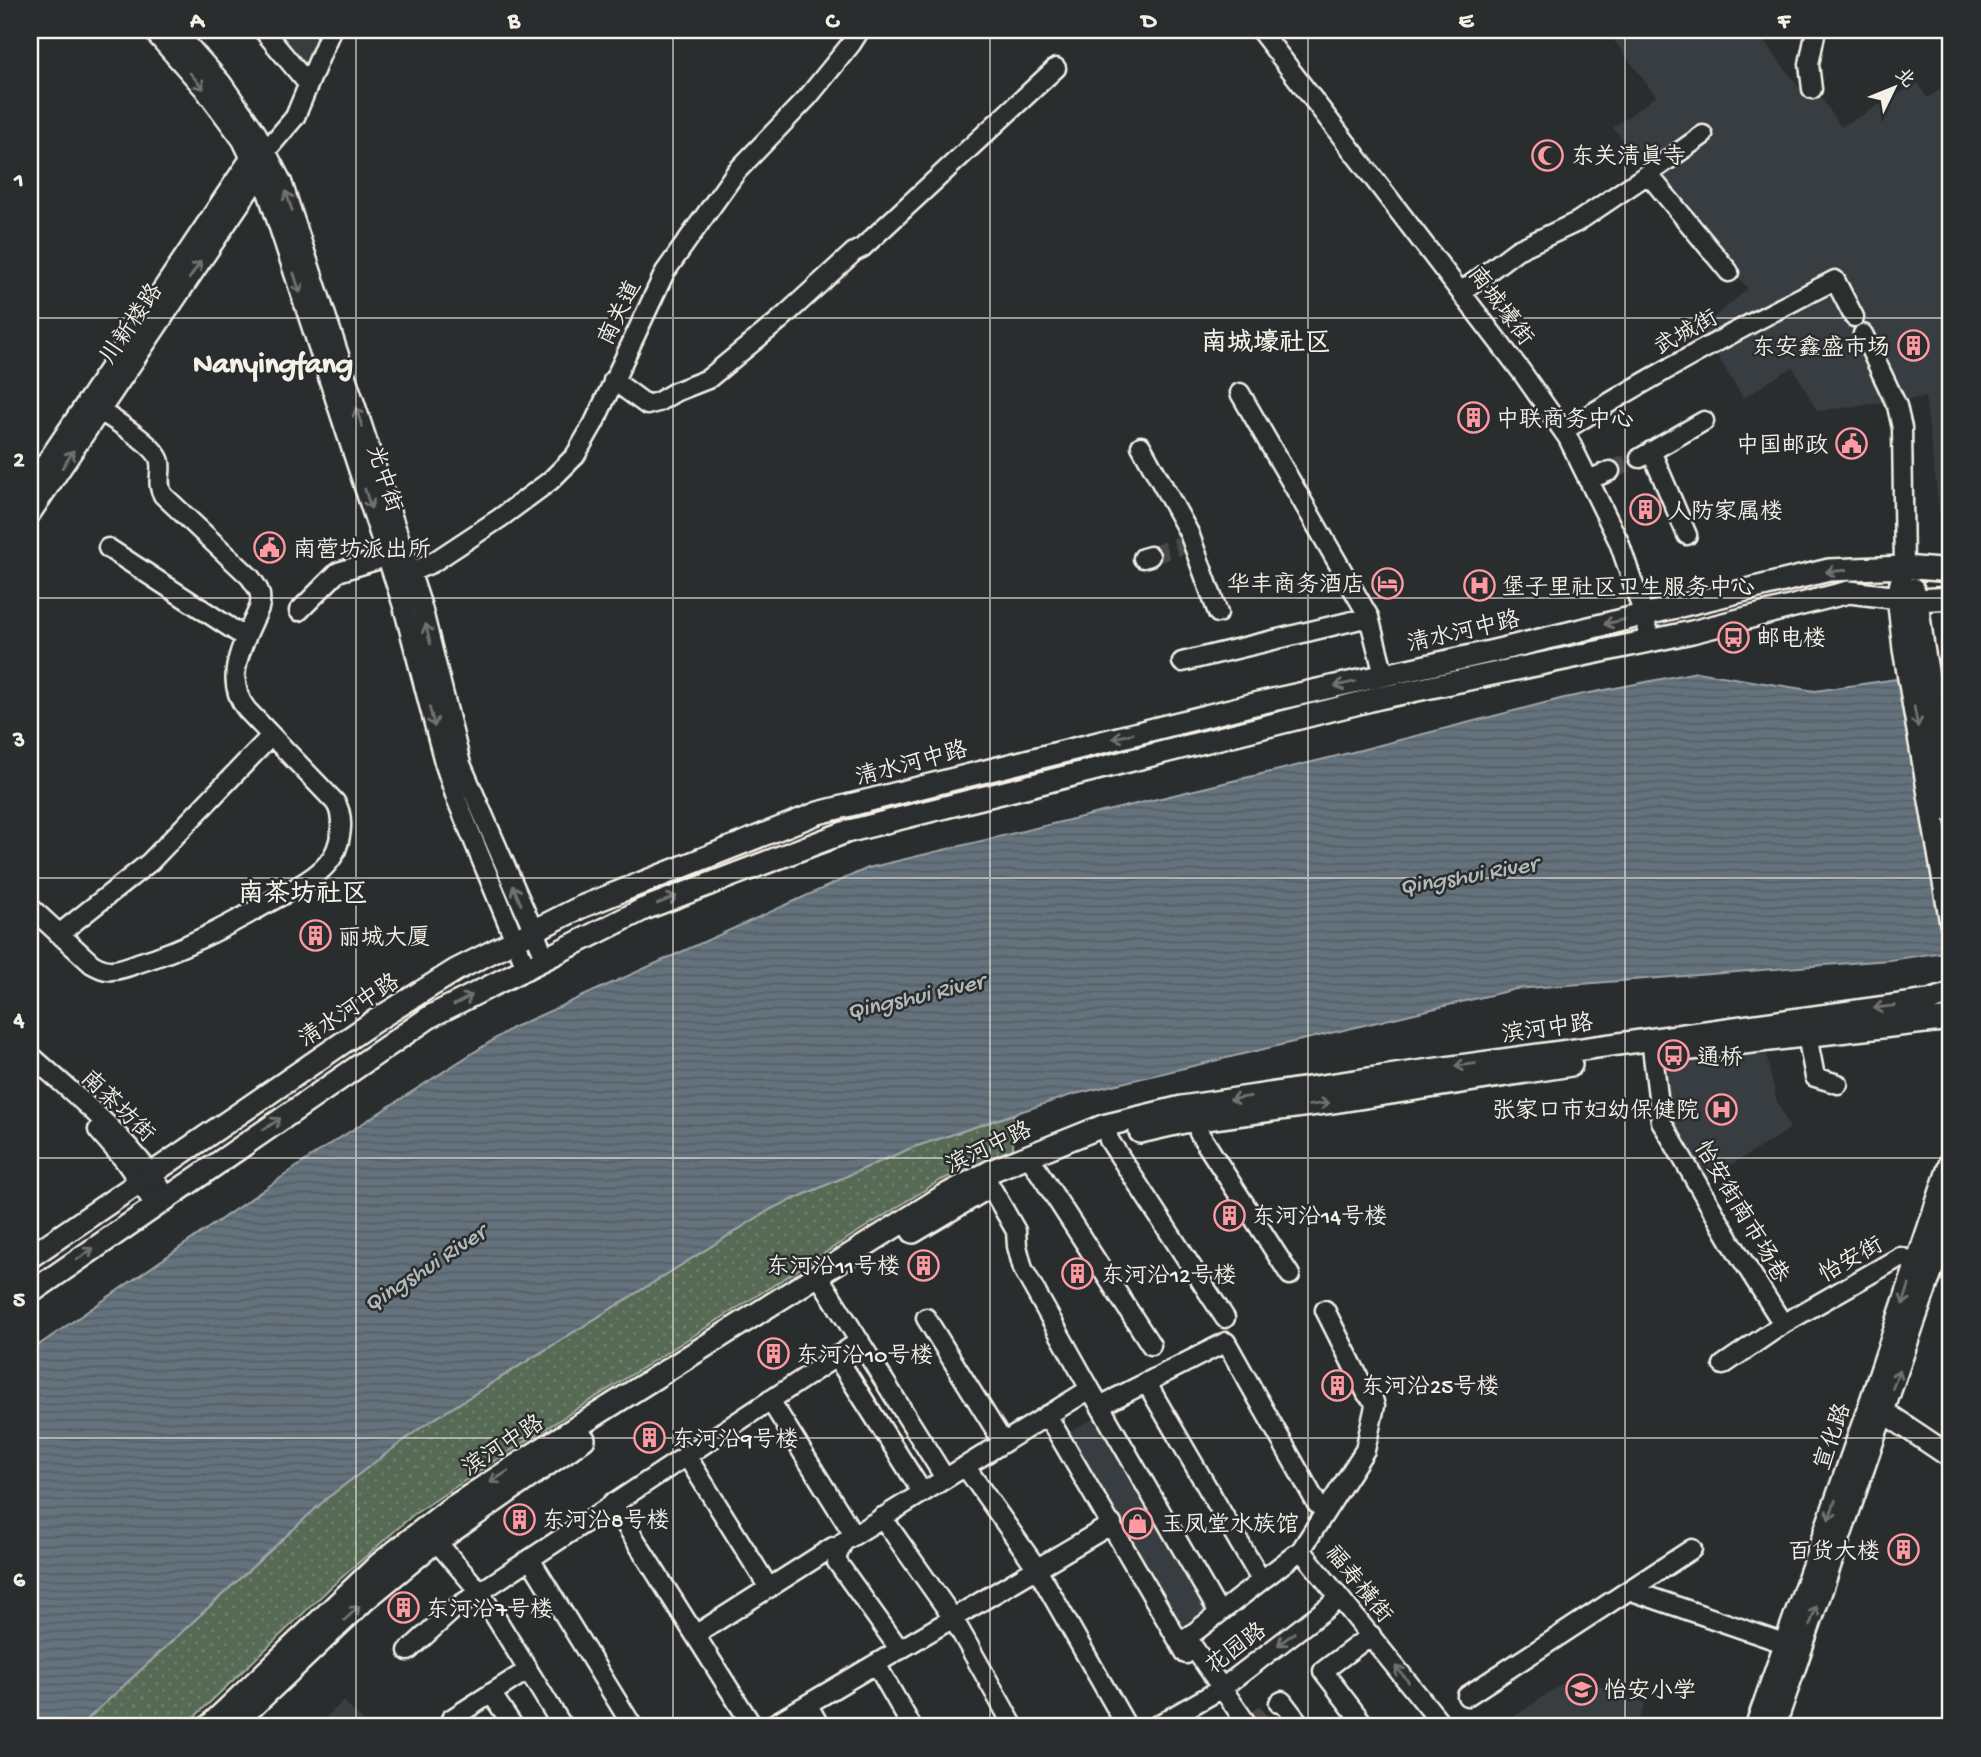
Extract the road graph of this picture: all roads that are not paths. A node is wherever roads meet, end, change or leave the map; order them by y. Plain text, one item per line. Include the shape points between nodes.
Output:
1 (152, 30) edge
2 (175, 30) edge
3 (263, 30) edge
4 (331, 30) edge
5 (860, 30) edge
6 (1260, 30) edge
7 (1800, 30) edge
8 (1815, 30) edge
9 (1056, 68) dead end
10 (308, 84) junction
11 (1812, 89) dead end
12 (1703, 135) dead end
13 (262, 152) junction
14 (1648, 174) junction
15 (259, 175) junction
16 (1729, 272) dead end
17 (1461, 292) junction
18 (1854, 317) dead end
19 (1863, 334) dead end
20 (613, 380) junction
21 (1240, 393) dead end
22 (93, 407) junction
23 (1704, 421) dead end
24 (1563, 431) junction
25 (1141, 446) dead end
26 (1610, 471) tunnel mouth
27 (1588, 480) junction
28 (30, 486) edge
29 (30, 515) edge
30 (1687, 535) dead end
31 (108, 548) dead end
32 (395, 555) junction
33 (1904, 567) junction
34 (1951, 570) edge
35 (402, 576) junction
36 (1908, 598) junction
37 (1951, 598) edge
38 (299, 611) dead end
39 (1218, 612) dead end
40 (1644, 615) junction
41 (1368, 617) junction
42 (246, 638) junction
43 (1650, 641) junction
44 (1913, 648) junction
45 (1182, 662) dead end
46 (1384, 675) junction
47 (271, 736) junction
48 (1951, 811) edge
49 (30, 907) edge
50 (1951, 923) edge
51 (59, 934) junction
52 (524, 936) junction
53 (535, 962) junction
54 (1951, 994) edge
55 (1951, 1018) edge
56 (1806, 1027) junction
57 (1652, 1046) junction
58 (30, 1055) edge
59 (30, 1071) edge
60 (1838, 1084) dead end
61 (1196, 1113) junction
62 (1107, 1133) junction
63 (1032, 1161) junction
64 (1951, 1161) edge
65 (146, 1177) junction
66 (987, 1181) junction
67 (161, 1201) junction
68 (1951, 1214) edge
69 (30, 1257) edge
70 (1925, 1264) junction
71 (1290, 1275) dead end
72 (822, 1280) junction
73 (30, 1293) edge
74 (1325, 1310) dead end
75 (926, 1318) dead end
76 (1225, 1318) dead end
77 (1783, 1324) junction
78 (860, 1341) junction
79 (1151, 1345) dead end
80 (836, 1356) junction
81 (1723, 1365) dead end
82 (1146, 1382) junction
83 (1090, 1389) junction
84 (770, 1400) junction
85 (1100, 1406) junction
86 (1876, 1410) junction
87 (1047, 1415) junction
88 (1003, 1443) junction
89 (686, 1455) junction
90 (1951, 1457) edge
91 (965, 1466) junction
92 (945, 1478) junction
93 (922, 1492) junction
94 (612, 1503) junction
95 (1318, 1504) dead end
96 (882, 1517) junction
97 (1112, 1524) junction
98 (430, 1535) junction
99 (854, 1535) junction
100 (839, 1548) junction
101 (1692, 1549) dead end
102 (1301, 1550) junction
103 (530, 1559) junction
104 (1036, 1567) junction
105 (1261, 1580) junction
106 (769, 1588) junction
107 (1629, 1590) junction
108 (480, 1592) junction
109 (1340, 1598) junction
110 (1219, 1613) junction
111 (953, 1618) junction
112 (695, 1635) junction
113 (1371, 1635) junction
114 (1793, 1647) junction
115 (900, 1650) junction
116 (408, 1651) dead end
117 (1188, 1657) dead end
118 (876, 1664) junction
119 (528, 1670) junction
120 (1221, 1689) junction
121 (491, 1693) junction
122 (1466, 1696) dead end
123 (1279, 1703) dead end
124 (807, 1704) junction
125 (1249, 1726) edge
126 (208, 1727) edge
127 (231, 1727) edge
128 (457, 1727) edge
129 (514, 1727) edge
130 (564, 1727) edge
131 (633, 1727) edge
132 (753, 1727) edge
133 (769, 1727) edge
134 (820, 1727) edge
135 (912, 1727) edge
136 (1014, 1727) edge
137 (1127, 1727) edge
138 (1154, 1727) edge
139 (1302, 1727) edge
140 (1366, 1727) edge
141 (1444, 1727) edge
142 (1756, 1727) edge
143 (1774, 1727) edge

1 -> 13 street, 光中街 via 242,140
2 - 13 street, 光中街 via 221,82
3 - 10 street
4 - 10 street
5 - 20 street, 南关道 via 808,97 710,206 665,272
6 - 17 street, 南城壕街
7 - 8 street via 1805,36
8 - 11 street via 1809,64
9 - 20 street via 862,248 708,379 647,405
10 - 13 street via 295,117
12 - 14 street
13 - 15 street, 川新楼路
13 - 22 street, 川新楼路
32 -> 13 street, 光中街 via 282,182
14 - 16 street
14 - 17 street via 1577,222 1517,250
22 -> 15 street, 川新楼路
15 -> 32 street, 光中街
17 - 24 street, 南城壕街
18 - 24 street, 武城街 via 1835,280 1651,377
19 - 33 street via 1897,406 1902,428
20 - 35 street, 南关道 via 575,456 550,481 432,563
21 - 41 street
22 - 28 street, 川新楼路
29 -> 22 street, 川新楼路
22 - 42 street via 153,450 160,461 163,495 259,590 261,599
23 - 30 street via 1646,455
24 - 27 street, 南城壕街
25 - 39 street
26 - 27 street
27 - 40 street, 南城壕街 via 1619,542
31 - 42 street
32 - 35 street, 光中街
32 - 38 street via 338,572
33 - 34 main road, 清水河中路
33 - 36 main road
33 -> 40 main road, 清水河中路 via 1829,570
35 - 52 street, 光中街 via 422,607 461,764
36 - 37 main road
36 - 43 main road via 1849,593
36 - 44 main road
40 - 43 street, 南城壕街
40 -> 46 main road, 清水河中路
41 - 45 street
41 - 46 street
42 - 47 street via 234,669 236,692
53 -> 43 main road via 644,909 846,832 1379,698
44 - 48 main road
44 -> 50 main road
46 -> 52 main road, 清水河中路 via 818,813 581,906
47 - 51 street via 150,862
47 - 51 street via 340,810 335,852 323,869 213,934 163,957 112,970 92,964
49 - 51 street
52 - 53 street, 光中街
52 - 65 main road, 清水河中路 via 456,970 373,1022
67 -> 53 main road via 431,1016
54 -> 56 main road, 滨河中路
55 - 56 main road, 滨河中路
56 - 57 main road, 滨河中路
56 - 60 street via 1815,1077
57 - 61 main road, 滨河中路 via 1332,1102
57 - 77 street, 怡安街南市场巷 via 1661,1121
58 - 65 street, 南茶坊街 via 106,1121
59 - 65 street, 南茶坊街
61 - 62 main road, 滨河中路
61 - 71 street via 1199,1133
62 - 63 main road, 滨河中路
62 - 76 street
63 - 66 main road, 滨河中路
63 - 79 street
64 - 70 main road, 宣化路
65 - 67 street, 南茶坊街
65 - 69 main road, 清水河中路
66 - 72 main road, 滨河中路 via 882,1250
66 - 83 street via 1016,1231 1023,1269
73 -> 67 main road
68 - 70 main road, 宣化路
70 - 77 street, 怡安街 via 1900,1256
70 - 86 main road, 宣化路
72 - 78 street
72 - 98 main road, 滨河中路
74 - 102 street via 1375,1406 1365,1450
75 - 88 street
77 - 81 street, 怡安街
78 - 80 street
78 - 92 street
80 - 84 street
80 - 93 street
82 - 85 street
82 - 95 street via 1226,1342
82 - 105 street
83 - 85 street
83 - 87 street
84 - 89 street
84 - 99 street
85 - 110 street
86 - 90 main road
86 - 114 main road, 宣化路
87 - 88 street
87 - 97 street
88 - 91 street
89 - 94 street
89 - 106 street
91 - 92 street
91 - 104 street
92 - 93 street
93 - 96 street
94 - 103 street
94 - 112 street
96 - 99 street
96 - 111 street
97 - 104 street
97 - 117 street
98 - 108 street
98 - 126 main road, 滨河中路 via 379,1564
127 -> 98 main road, 滨河中路
99 - 100 street
100 - 106 street
100 - 115 street via 842,1570
101 - 107 street
102 - 105 street, 福寿横街
102 - 109 street, 福寿横街
103 - 108 street
103 - 131 street
104 - 111 street
104 - 137 street
105 - 110 street, 福寿横街
106 - 112 street
107 - 114 street
107 - 122 street
108 - 116 street
108 - 119 street
109 - 113 street, 福寿横街
109 -> 120 street, 花园路
110 - 120 street, 福寿横街 via 1187,1638
111 - 115 street
111 - 136 street
112 - 132 street
113 - 140 street via 1323,1671
141 -> 113 street, 福寿横街
114 - 142 main road, 宣化路
114 - 143 main road, 宣化路
115 - 118 street
118 - 124 street
118 - 135 street
119 - 121 street
119 - 130 street
120 - 125 street
120 - 138 street, 花园路
121 - 128 street via 451,1719
121 - 129 street
123 - 139 street via 1282,1701
124 - 133 street
124 - 134 street

